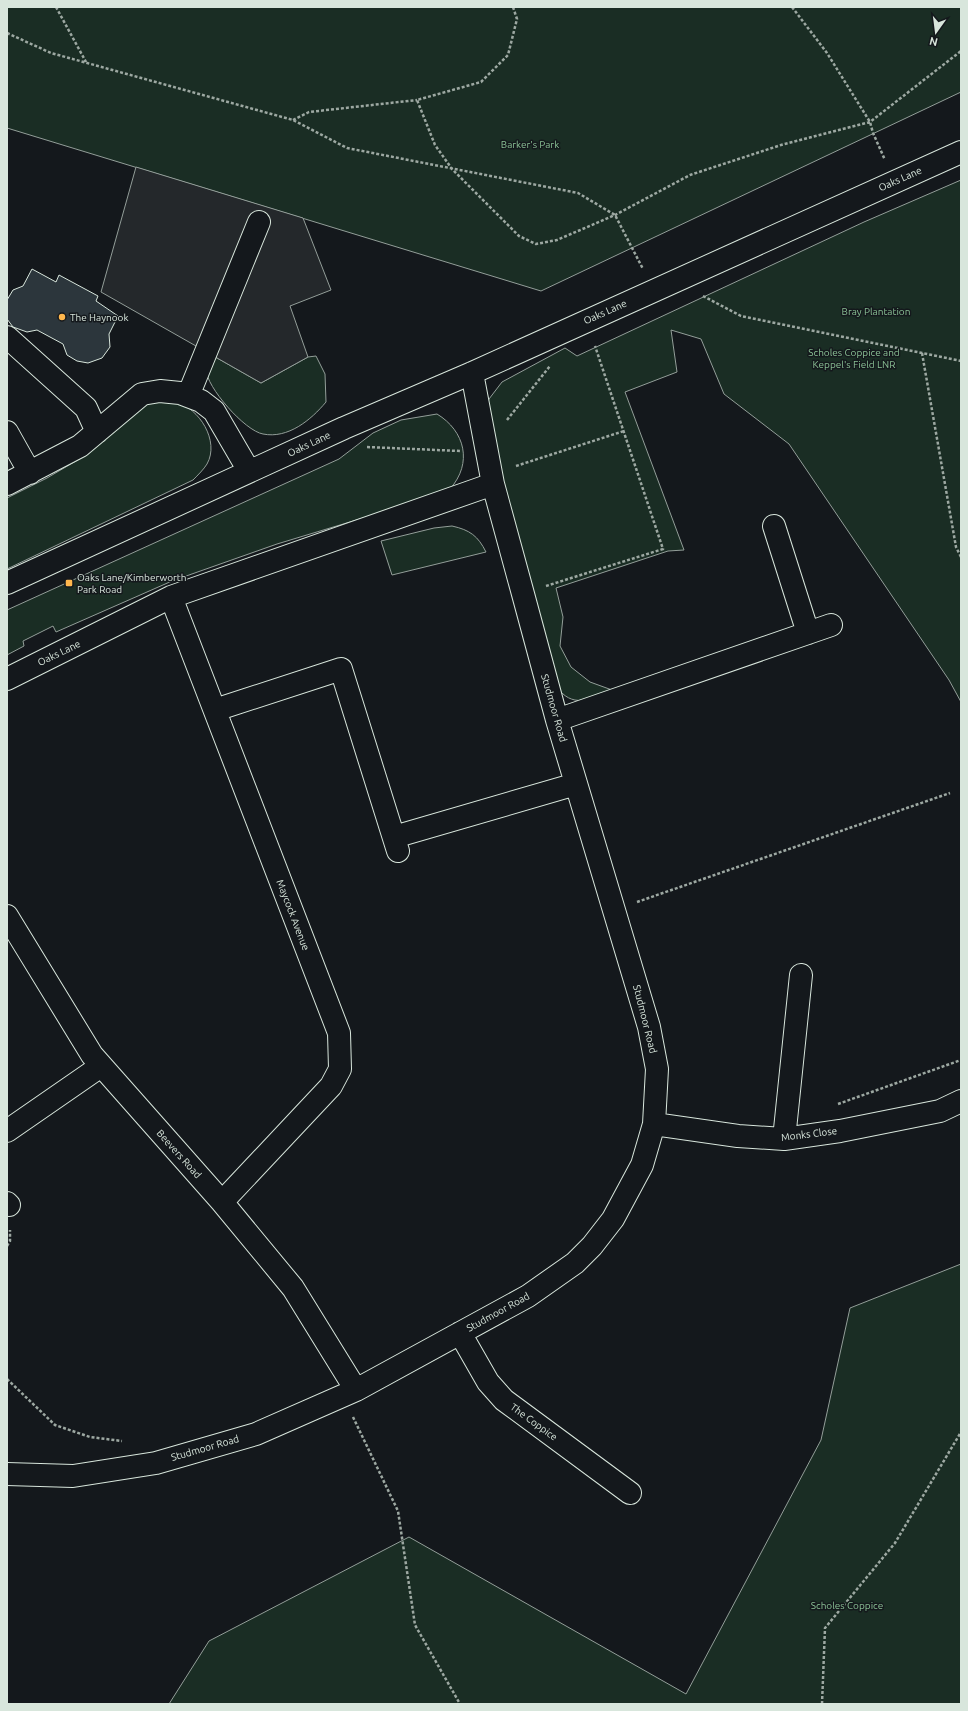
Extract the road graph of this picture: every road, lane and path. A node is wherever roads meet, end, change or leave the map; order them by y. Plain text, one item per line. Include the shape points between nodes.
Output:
1 (56, 7) edge
2 (513, 7) edge
3 (792, 7) edge
4 (7, 33) edge
5 (961, 51) edge
6 (86, 62) junction
7 (417, 100) junction
8 (293, 120) junction
9 (870, 122) junction
10 (961, 152) edge
11 (452, 169) junction
12 (895, 181) junction
13 (615, 215) junction
14 (259, 222) dead end
15 (675, 281) junction
16 (654, 291) junction
17 (587, 321) junction
18 (7, 337) edge
19 (922, 353) junction
20 (961, 361) edge
21 (551, 366) dead end
22 (472, 373) junction
23 (188, 396) junction
24 (344, 428) junction
25 (624, 431) junction
26 (7, 432) edge
27 (97, 432) junction
28 (486, 446) junction
29 (249, 471) junction
30 (30, 473) junction
31 (492, 479) junction
32 (7, 484) edge
33 (774, 526) dead end
34 (961, 557) edge
35 (7, 584) edge
36 (523, 594) junction
37 (171, 597) junction
38 (831, 625) dead end
39 (808, 633) junction
40 (7, 678) edge
41 (215, 710) junction
42 (557, 720) junction
43 (576, 784) junction
44 (950, 793) dead end
45 (614, 910) junction
46 (7, 916) edge
47 (801, 975) dead end
48 (961, 1060) edge
49 (101, 1066) junction
50 (961, 1100) edge
51 (836, 1104) dead end
52 (654, 1124) junction
53 (7, 1131) edge
54 (784, 1139) junction
55 (222, 1202) junction
56 (460, 1333) junction
57 (7, 1380) edge
58 (349, 1392) junction
59 (961, 1432) edge
60 (130, 1442) dead end
61 (7, 1474) edge
62 (630, 1492) dead end
63 (460, 1704) edge
64 (822, 1704) edge

1 - 6 path
2 - 7 path via 517,19 508,54 481,82
3 - 9 path via 827,53
4 - 6 path via 51,53
5 - 9 path
6 - 8 path
7 - 8 path via 309,112
7 - 11 path via 435,146
8 - 11 path via 347,148
9 - 12 path
9 - 13 path via 690,174
10 - 12 street, Oaks Lane
11 - 13 path via 578,193
11 - 13 path via 519,236 536,244 557,240
12 - 15 street, Oaks Lane
13 - 16 path
14 - 23 street
15 - 16 street, Oaks Lane
15 - 19 path via 741,316
16 - 17 street, Oaks Lane
17 - 22 street, Oaks Lane
17 - 25 path
18 - 27 street via 86,408
19 - 20 path
19 - 34 path via 956,547
21 - 28 path
22 - 24 street, Oaks Lane
22 - 28 street, Studmoor Road
23 - 27 street via 160,392 142,394
23 - 29 street via 201,401 214,411
24 - 28 path via 363,447 461,451
24 - 29 street, Oaks Lane
25 - 31 path
25 - 36 path via 663,549
26 - 30 street
27 - 30 street via 80,446
28 - 31 street, Studmoor Road
29 - 35 street, Oaks Lane
30 - 32 street
31 - 36 street, Studmoor Road
31 - 37 street, Oaks Lane
33 - 39 street
36 - 42 street, Studmoor Road
37 - 40 street, Oaks Lane
37 - 41 street, Maycock Avenue
38 - 39 street
39 - 42 street
41 - 43 street via 340,669 396,844
41 - 55 street, Maycock Avenue via 339,1034 340,1069 331,1086 312,1108
42 - 43 street, Studmoor Road
43 - 45 street, Studmoor Road
44 - 45 path
45 - 52 street, Studmoor Road via 649,1027 657,1069
46 - 49 street, Beevers Road
47 - 54 street
48 - 51 path
49 - 53 street
49 - 55 street, Beevers Road
50 - 54 street, Monks Close via 940,1111 840,1131
52 - 54 street, Monks Close via 738,1136
52 - 56 street, Studmoor Road via 642,1165 626,1197 592,1246 575,1263 528,1296
55 - 58 street, Beevers Road via 293,1288
56 - 58 street, Studmoor Road
56 - 62 street, The Coppice via 488,1382 504,1400
57 - 60 path via 55,1424 90,1437
58 - 61 street, Studmoor Road via 256,1434 156,1463 73,1476
58 - 63 path via 398,1511 415,1625
59 - 64 path via 895,1543 825,1628

